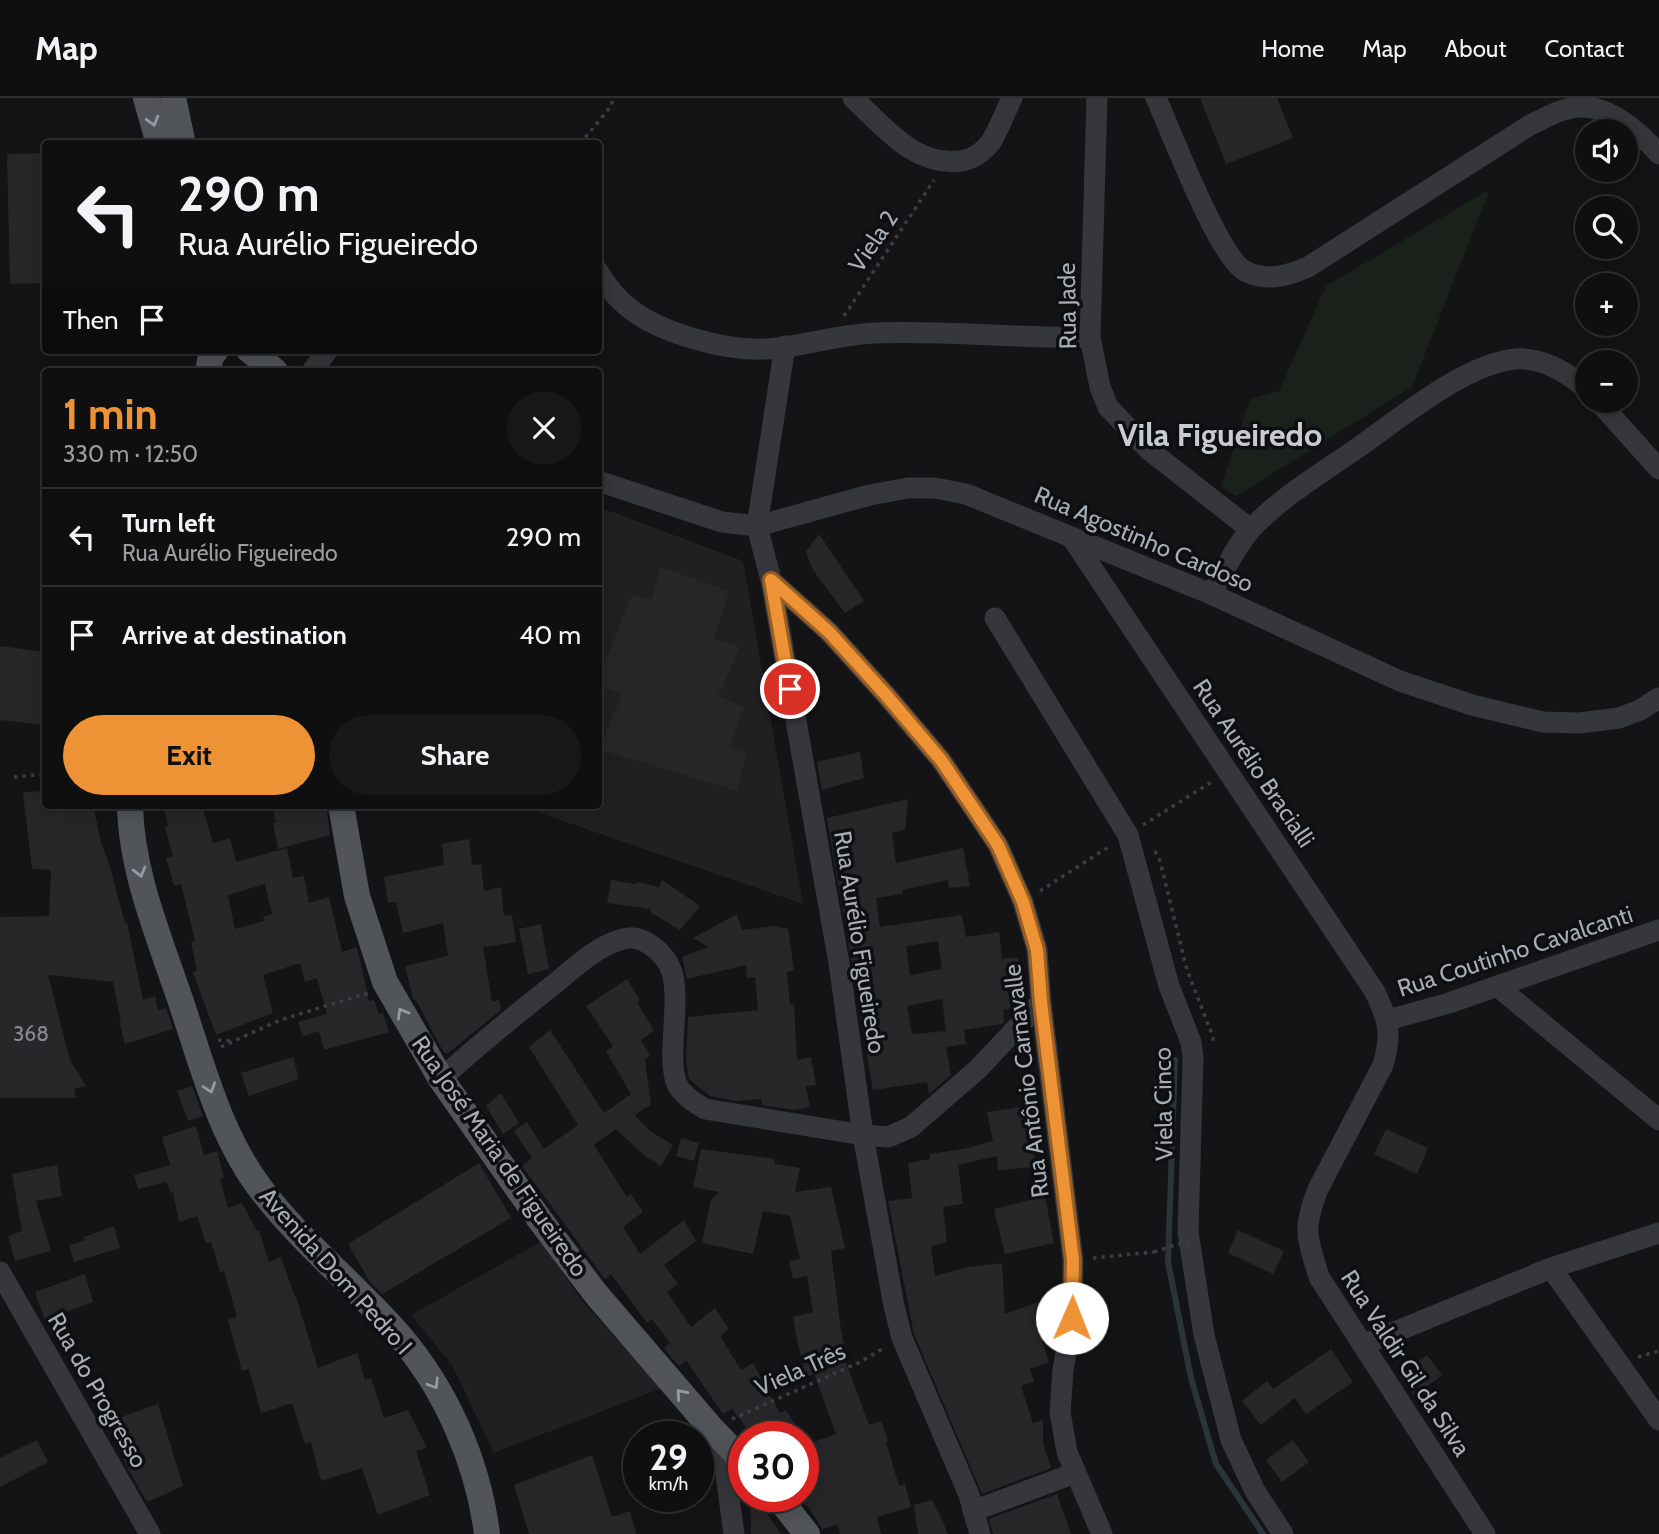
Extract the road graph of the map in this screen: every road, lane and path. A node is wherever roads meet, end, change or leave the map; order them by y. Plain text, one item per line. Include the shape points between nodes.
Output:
1 (146, 98) edge
2 (173, 98) edge
3 (612, 98) edge
4 (853, 98) edge
5 (1012, 98) edge
6 (1097, 98) edge
7 (1156, 98) edge
8 (158, 140) edge
9 (182, 140) edge
10 (583, 140) edge
11 (1659, 154) edge
12 (945, 163) junction
13 (602, 277) edge
14 (1090, 337) junction
15 (829, 338) junction
16 (785, 346) junction
17 (325, 354) edge
18 (314, 368) edge
19 (1575, 379) edge
20 (1609, 413) edge
21 (1659, 469) edge
22 (602, 482) edge
23 (757, 526) junction
24 (1250, 529) junction
25 (1072, 538) junction
26 (771, 580) junction
27 (1211, 594) junction
28 (995, 618) dead end
29 (1659, 698) edge
30 (42, 774) edge
31 (14, 776) dead end
32 (130, 809) edge
33 (342, 809) edge
34 (1659, 930) edge
35 (1497, 986) junction
36 (370, 992) dead end
37 (1041, 1002) junction
38 (1388, 1020) junction
39 (218, 1041) dead end
40 (235, 1041) junction
41 (221, 1047) dead end
42 (441, 1079) junction
43 (1659, 1120) edge
44 (863, 1135) junction
45 (1659, 1233) edge
46 (1197, 1245) dead end
47 (1073, 1260) junction
48 (1551, 1268) junction
49 (0, 1272) edge
50 (902, 1338) junction
51 (1363, 1345) junction
52 (1659, 1420) edge
53 (716, 1433) junction
54 (728, 1445) edge
55 (1075, 1472) junction
56 (973, 1510) junction
57 (790, 1512) edge
58 (150, 1534) edge
59 (487, 1534) edge
60 (734, 1534) edge
61 (807, 1534) edge
62 (979, 1534) edge
63 (1102, 1534) edge
64 (1283, 1534) edge
65 (1485, 1534) edge

1 -> 8 main road
2 - 9 main road
3 - 10 path via 612,105
4 - 12 street via 903,145
5 - 12 street via 981,153
6 - 14 street, Rua Jade
7 - 11 street via 1233,264 1263,277 1308,267 1530,125 1562,110 1582,107 1618,118
12 - 15 path, Viela 2
13 - 16 street via 630,310 680,334 744,349
14 - 15 street via 876,333
14 - 24 street, Rua Jade via 1108,407 1149,450
15 - 16 street
16 - 23 street, Rua Aurélio Figueiredo
17 - 18 street
19 - 24 street via 1545,363 1495,362 1443,389 1280,502
20 - 21 street
22 - 23 street, Rua Agostinho Cardoso via 722,522
23 - 25 street, Rua Agostinho Cardoso via 870,495 935,488 967,494
23 - 26 street, Rua Aurélio Figueiredo
24 - 27 street
25 - 27 street, Rua Agostinho Cardoso
25 - 38 street, Rua Aurélio Bracialli via 1375,992
26 - 37 street, Rua Antônio Carnavalle via 829,632 886,695 941,760 986,826 1023,902 1037,950
26 - 44 street, Rua Aurélio Figueiredo via 839,963
27 - 29 street, Rua Agostinho Cardoso via 1399,681 1543,722 1619,718
28 - 64 street, Viela Cinco via 1128,835 1169,986 1191,1042 1188,1232 1204,1335 1231,1440 1255,1491
30 - 31 path
32 -> 59 main road, Avenida Dom Pedro I via 138,870 216,1105 239,1155 284,1218 399,1335 429,1377 463,1441
42 -> 33 main road, Rua José Maria de Figueiredo via 385,982 357,896
34 - 35 street, Rua Coutinho Cavalcanti
35 - 38 street, Rua Coutinho Cavalcanti
35 - 43 street
36 - 40 path via 280,1020
37 - 44 street via 978,1069 912,1127 888,1137
37 - 47 street, Rua Antônio Carnavalle
38 - 51 street, Rua Valdir Gil da Silva via 1389,1043 1382,1065 1318,1189 1306,1229 1319,1277
39 - 40 path
40 - 41 path
42 - 44 street via 592,954 623,939 636,938 661,954 671,971 674,1072 684,1095 705,1109
53 -> 42 main road, Rua José Maria de Figueiredo via 596,1294
44 - 50 street, Rua Aurélio Figueiredo
45 - 48 street
46 - 47 path, bridge
47 - 55 street, Rua Antônio Carnavalle via 1072,1318 1060,1412
48 - 51 street
48 - 52 street
49 - 58 street, Rua do Progresso
50 - 53 path, Viela Três
50 - 56 street, Rua Aurélio Figueiredo
51 - 65 street, Rua Valdir Gil da Silva
53 - 54 main road, Rua José Maria de Figueiredo
53 - 60 street
55 - 56 street
55 - 63 street, Rua Antônio Carnavalle
56 - 62 street, Rua Aurélio Figueiredo
57 - 61 main road

